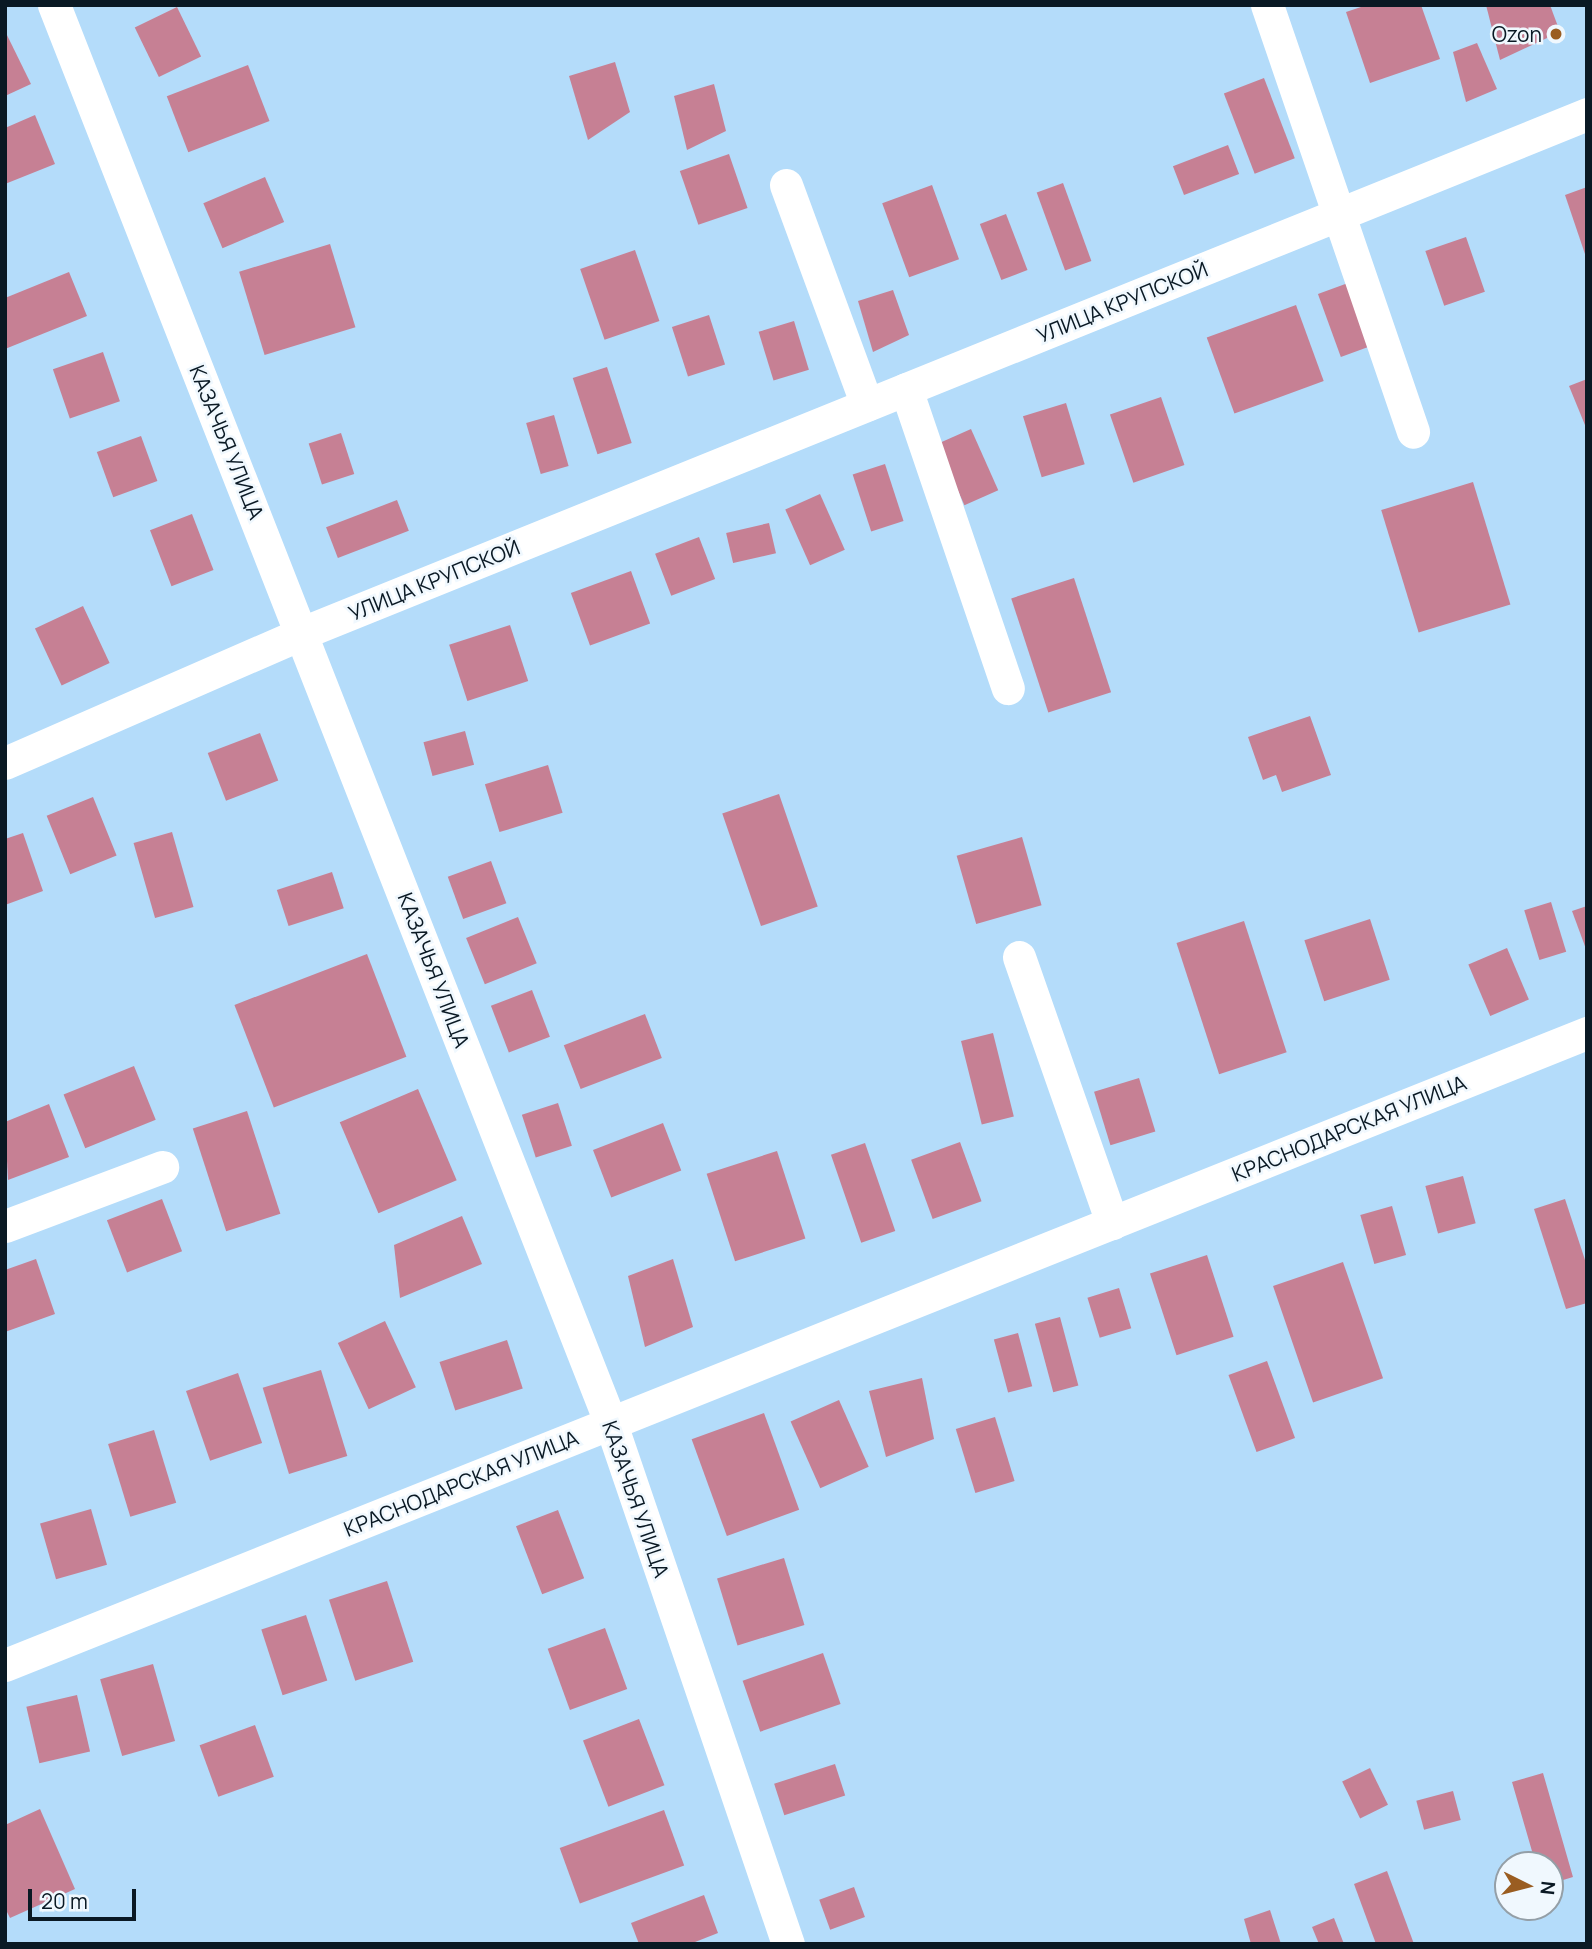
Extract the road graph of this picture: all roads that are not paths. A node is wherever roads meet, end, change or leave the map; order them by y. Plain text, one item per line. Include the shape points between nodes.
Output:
1 (54, 5) edge
2 (1267, 5) edge
3 (1587, 114) edge
4 (786, 185) dead end
5 (1338, 215) junction
6 (906, 389) junction
7 (867, 405) junction
8 (1413, 432) dead end
9 (302, 633) junction
10 (1008, 688) dead end
11 (5, 763) edge
12 (1018, 957) dead end
13 (1587, 1033) edge
14 (162, 1167) dead end
15 (1112, 1223) junction
16 (5, 1226) edge
17 (611, 1424) junction
18 (5, 1665) edge
19 (788, 1944) edge

1 - 9 street, КАЗАЧЬЯ УЛИЦА
2 - 5 street
3 - 5 street, УЛИЦА КРУПСКОЙ
4 - 7 street
5 - 6 street, УЛИЦА КРУПСКОЙ
5 - 8 street
6 - 7 street, УЛИЦА КРУПСКОЙ
6 - 10 street
7 - 9 street, УЛИЦА КРУПСКОЙ
9 - 11 street, УЛИЦА КРУПСКОЙ
9 - 17 street, КАЗАЧЬЯ УЛИЦА
12 - 15 street
13 - 15 street, КРАСНОДАРСКАЯ УЛИЦА
14 - 16 street
15 - 17 street, КРАСНОДАРСКАЯ УЛИЦА
17 - 18 street, КРАСНОДАРСКАЯ УЛИЦА
17 - 19 street, КАЗАЧЬЯ УЛИЦА

